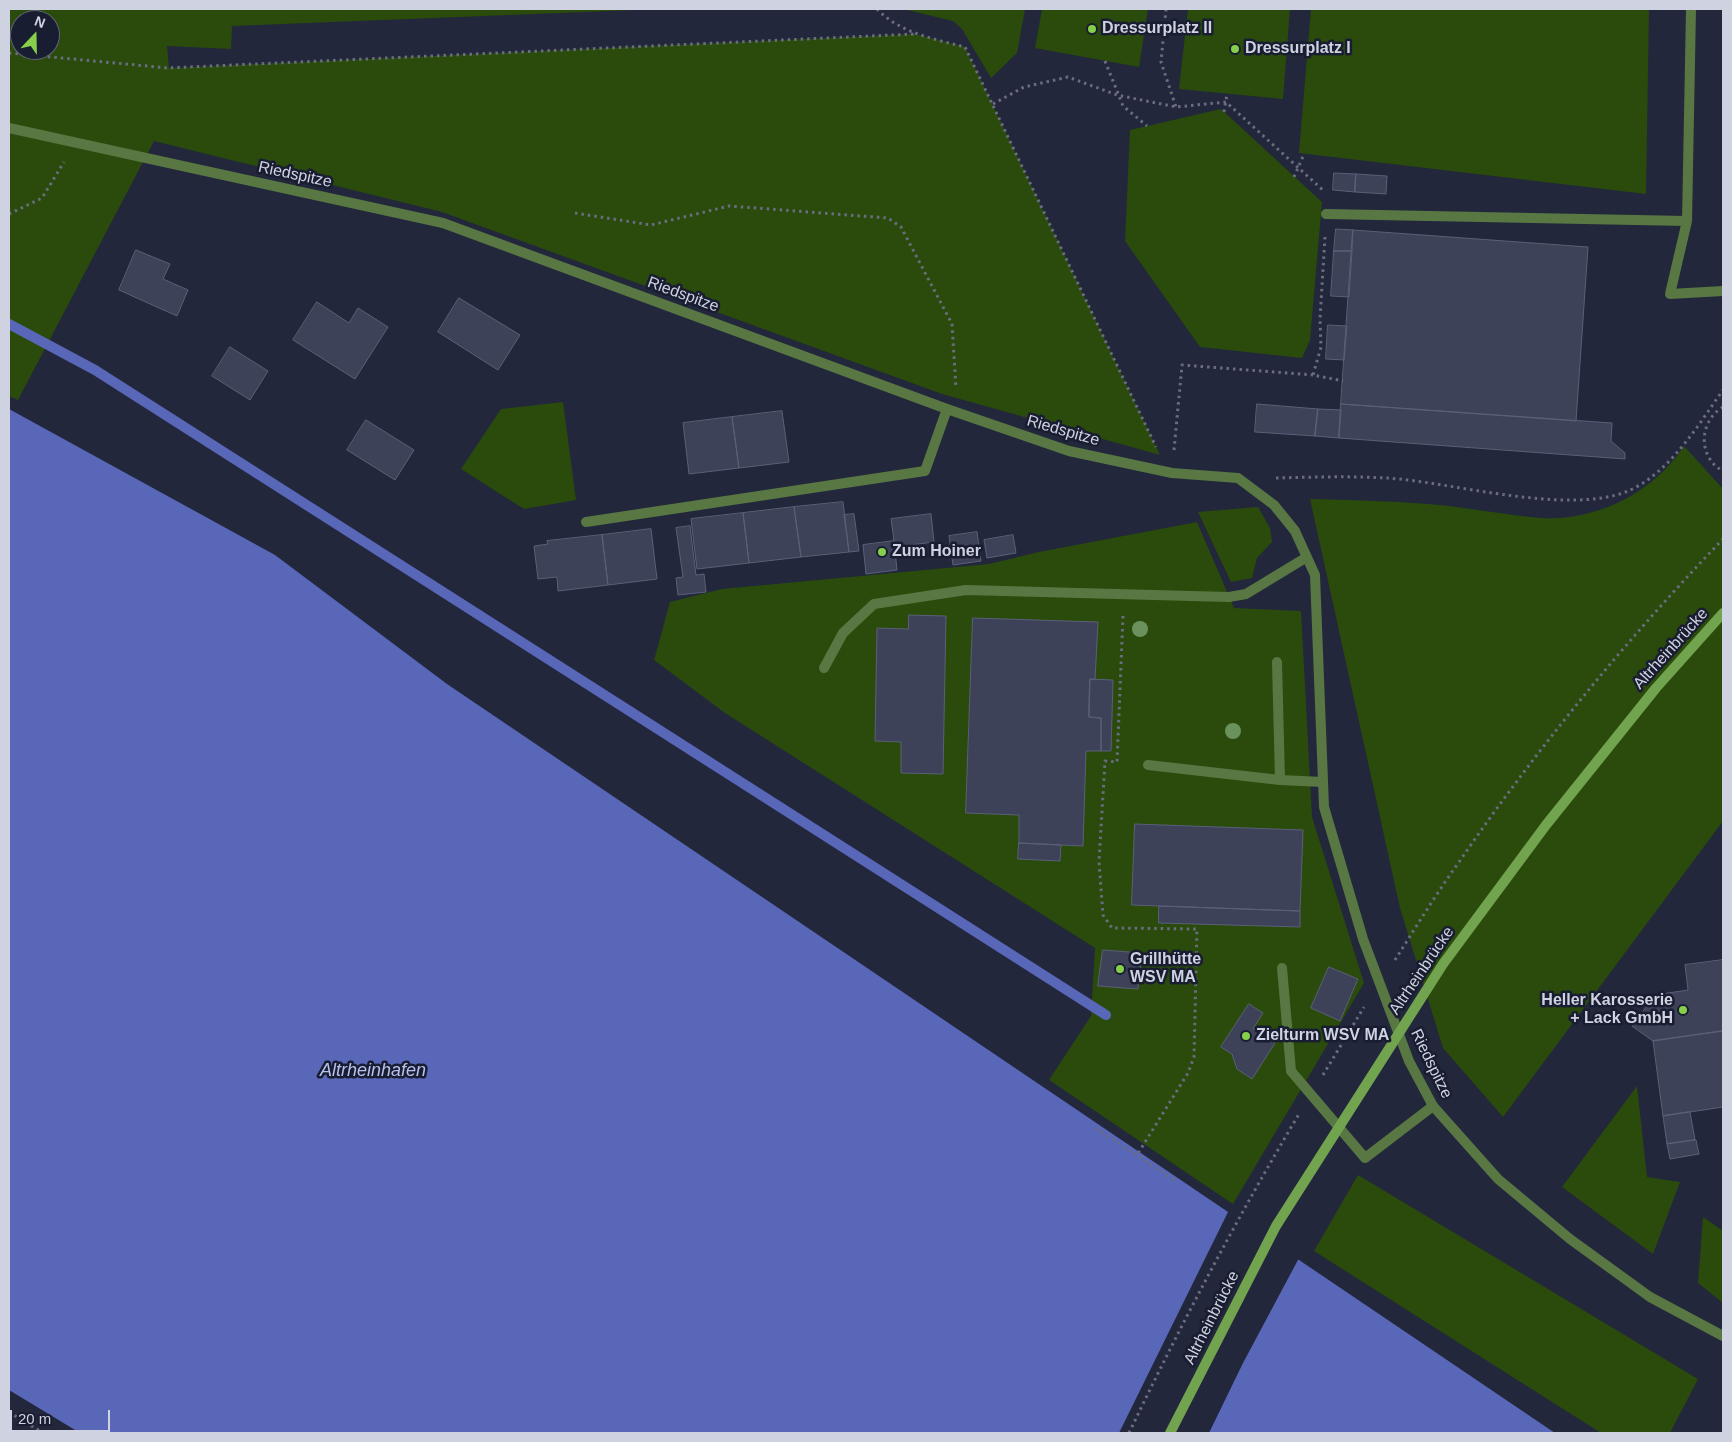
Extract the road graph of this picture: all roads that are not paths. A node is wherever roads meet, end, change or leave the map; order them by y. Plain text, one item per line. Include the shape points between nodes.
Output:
1 (1691, 9) edge
2 (9, 128) edge
3 (1326, 214) road end
4 (1688, 221) junction
5 (1723, 291) edge
6 (947, 409) junction
7 (586, 522) dead end
8 (1307, 557) junction
9 (1723, 614) edge
10 (1277, 662) dead end
11 (824, 668) dead end
12 (1148, 765) dead end
13 (1280, 780) junction
14 (1323, 782) junction
15 (1282, 968) dead end
16 (1433, 1106) junction
17 (1723, 1336) edge
18 (1170, 1433) edge

1 - 4 street
2 - 6 street, Riedspitze via 442,223
3 - 4 street
4 - 5 street via 1670,294
6 - 7 street via 925,471
6 - 8 street, Riedspitze via 1069,451 1172,473 1238,478 1274,505 1295,531
8 - 11 street via 1246,594 1229,597 966,590 874,604 843,633
8 - 14 street, Riedspitze via 1315,575
9 - 18 main road, Altrheinbrücke via 1656,688 1546,825 1443,964 1276,1226
10 - 13 street
12 - 13 street
13 - 14 street
14 - 16 street, Riedspitze via 1324,806 1362,939 1409,1061
15 - 16 street via 1291,1070 1365,1158
16 - 17 street, Riedspitze via 1498,1180 1570,1239 1650,1297

